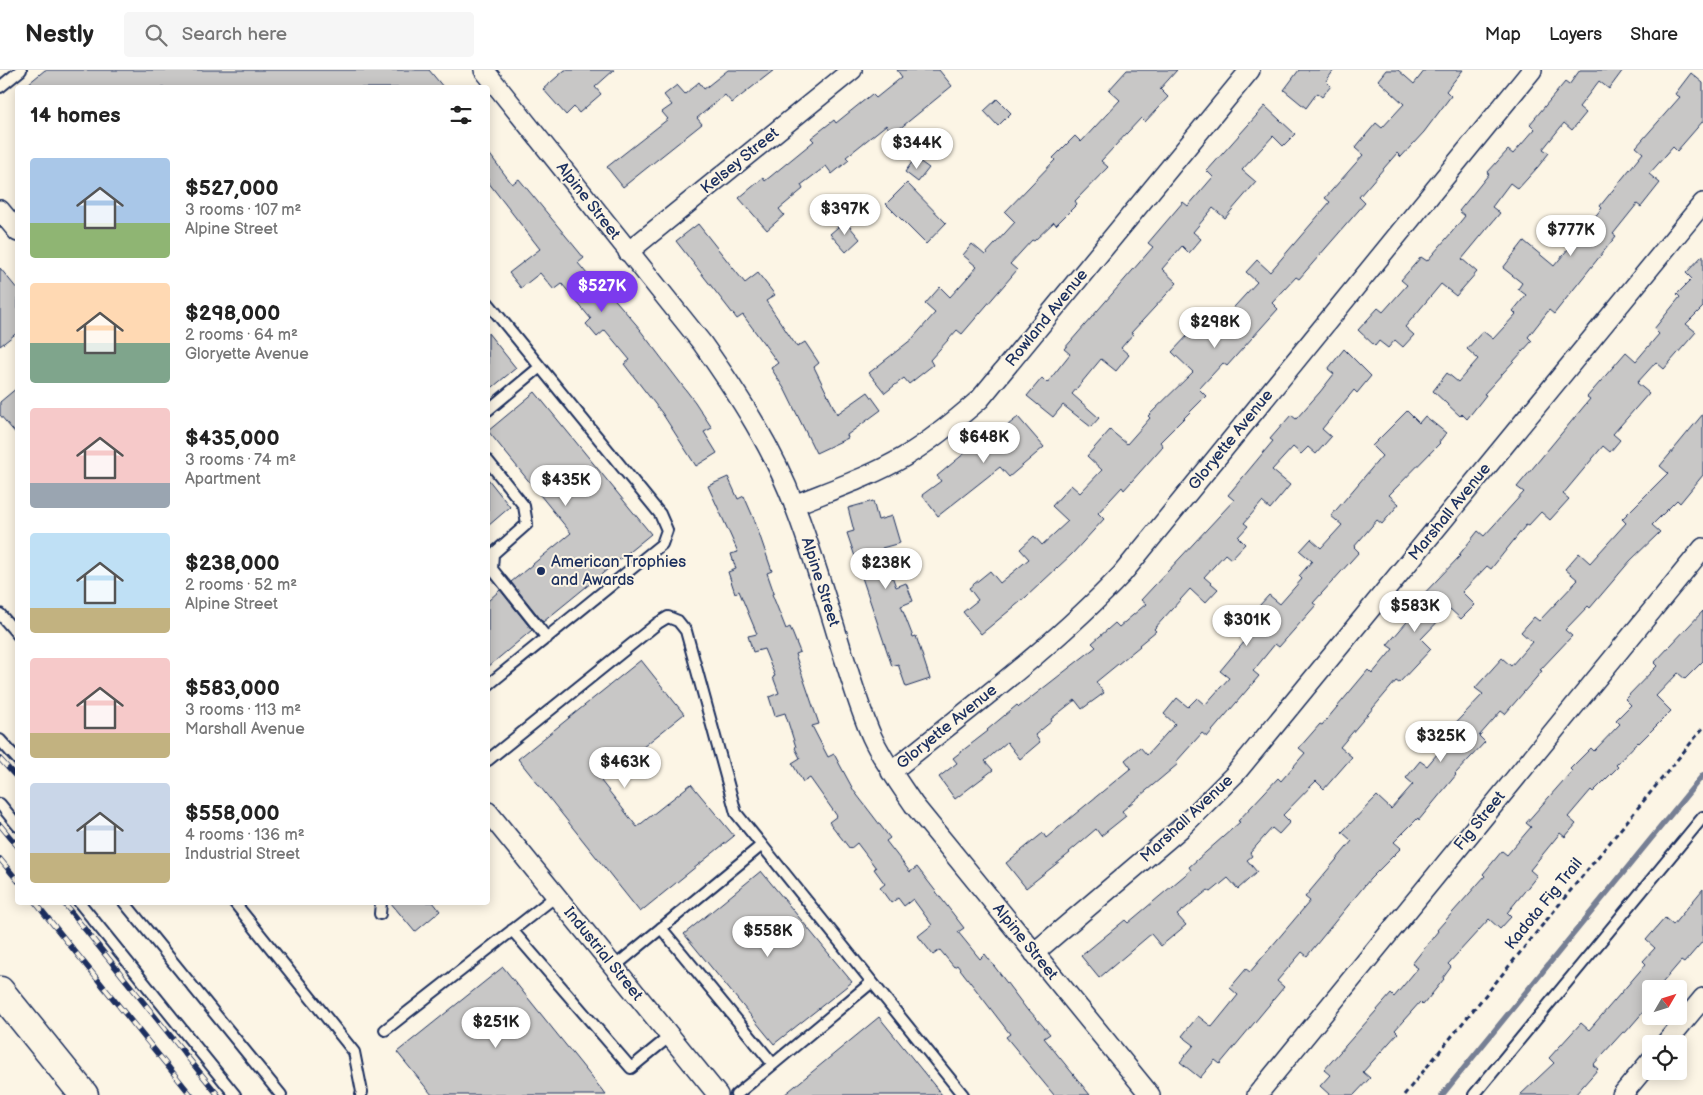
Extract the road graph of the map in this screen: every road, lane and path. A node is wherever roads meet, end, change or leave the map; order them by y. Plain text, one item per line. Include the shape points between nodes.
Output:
1 (21, 70) edge
2 (852, 70) edge
3 (1250, 70) edge
4 (1532, 70) edge
5 (487, 71) edge
6 (0, 88) edge
7 (1703, 203) edge
8 (0, 210) edge
9 (15, 228) edge
10 (628, 252) junction
11 (490, 305) edge
12 (540, 367) junction
13 (490, 408) edge
14 (490, 464) edge
15 (794, 504) junction
16 (1703, 548) edge
17 (0, 614) edge
18 (15, 632) edge
19 (547, 638) junction
20 (490, 684) edge
21 (1703, 728) edge
22 (0, 740) edge
23 (15, 757) edge
24 (490, 758) edge
25 (891, 772) junction
26 (0, 804) edge
27 (490, 814) edge
28 (1703, 817) edge
29 (15, 822) edge
30 (762, 845) junction
31 (556, 896) junction
32 (81, 905) edge
33 (126, 905) edge
34 (236, 905) edge
35 (381, 905) edge
36 (380, 914) dead end
37 (661, 928) junction
38 (512, 930) junction
39 (1034, 953) junction
40 (614, 967) junction
41 (872, 982) junction
42 (1703, 998) edge
43 (3, 1000) edge
44 (385, 1030) dead end
45 (1672, 1035) edge
46 (670, 1036) junction
47 (773, 1064) junction
48 (1642, 1071) edge
49 (360, 1094) edge
50 (84, 1095) edge
51 (235, 1095) edge
52 (282, 1095) edge
53 (718, 1095) edge
54 (736, 1095) edge
55 (963, 1095) edge
56 (1150, 1095) edge
57 (1257, 1095) edge
58 (1404, 1095) edge
59 (1474, 1095) edge
60 (1622, 1095) edge

1 - 6 lane
2 - 10 street, Kelsey Street
3 - 15 street, Rowland Avenue via 980,399 941,433 903,458
4 - 25 street, Gloryette Avenue via 1122,574 1054,640
5 - 10 street, Alpine Street
7 - 39 street, Marshall Avenue via 1235,774 1181,828
8 - 9 street
10 - 15 street, Alpine Street via 702,343 732,386 766,443
11 - 12 lane
12 - 13 lane
12 - 19 lane via 660,514 667,530 662,544
14 - 19 lane via 524,506 526,524 493,554 492,570
15 - 25 street, Alpine Street via 860,707
16 - 57 street, Fig Street
17 - 18 lane
19 - 20 lane
21 - 58 path, Kadota Fig Trail
22 - 23 lane
24 - 30 lane via 668,617 678,621 686,631 736,813
25 - 39 street, Alpine Street
26 - 29 lane
27 - 31 street, Industrial Street
28 - 59 lane
30 - 37 lane
30 - 41 lane
31 - 38 lane
31 - 40 street, Industrial Street
32 - 51 lane
33 - 52 lane
34 - 49 lane via 354,1052
35 - 36 lane
37 - 40 lane
37 - 47 lane
38 - 44 lane
38 - 46 lane via 631,1068
39 - 56 street, Alpine Street
40 - 46 street, Industrial Street
41 - 47 lane
41 - 55 lane
42 - 45 street
43 - 50 main road
46 - 53 street, Industrial Street
47 - 54 lane
48 - 60 street

